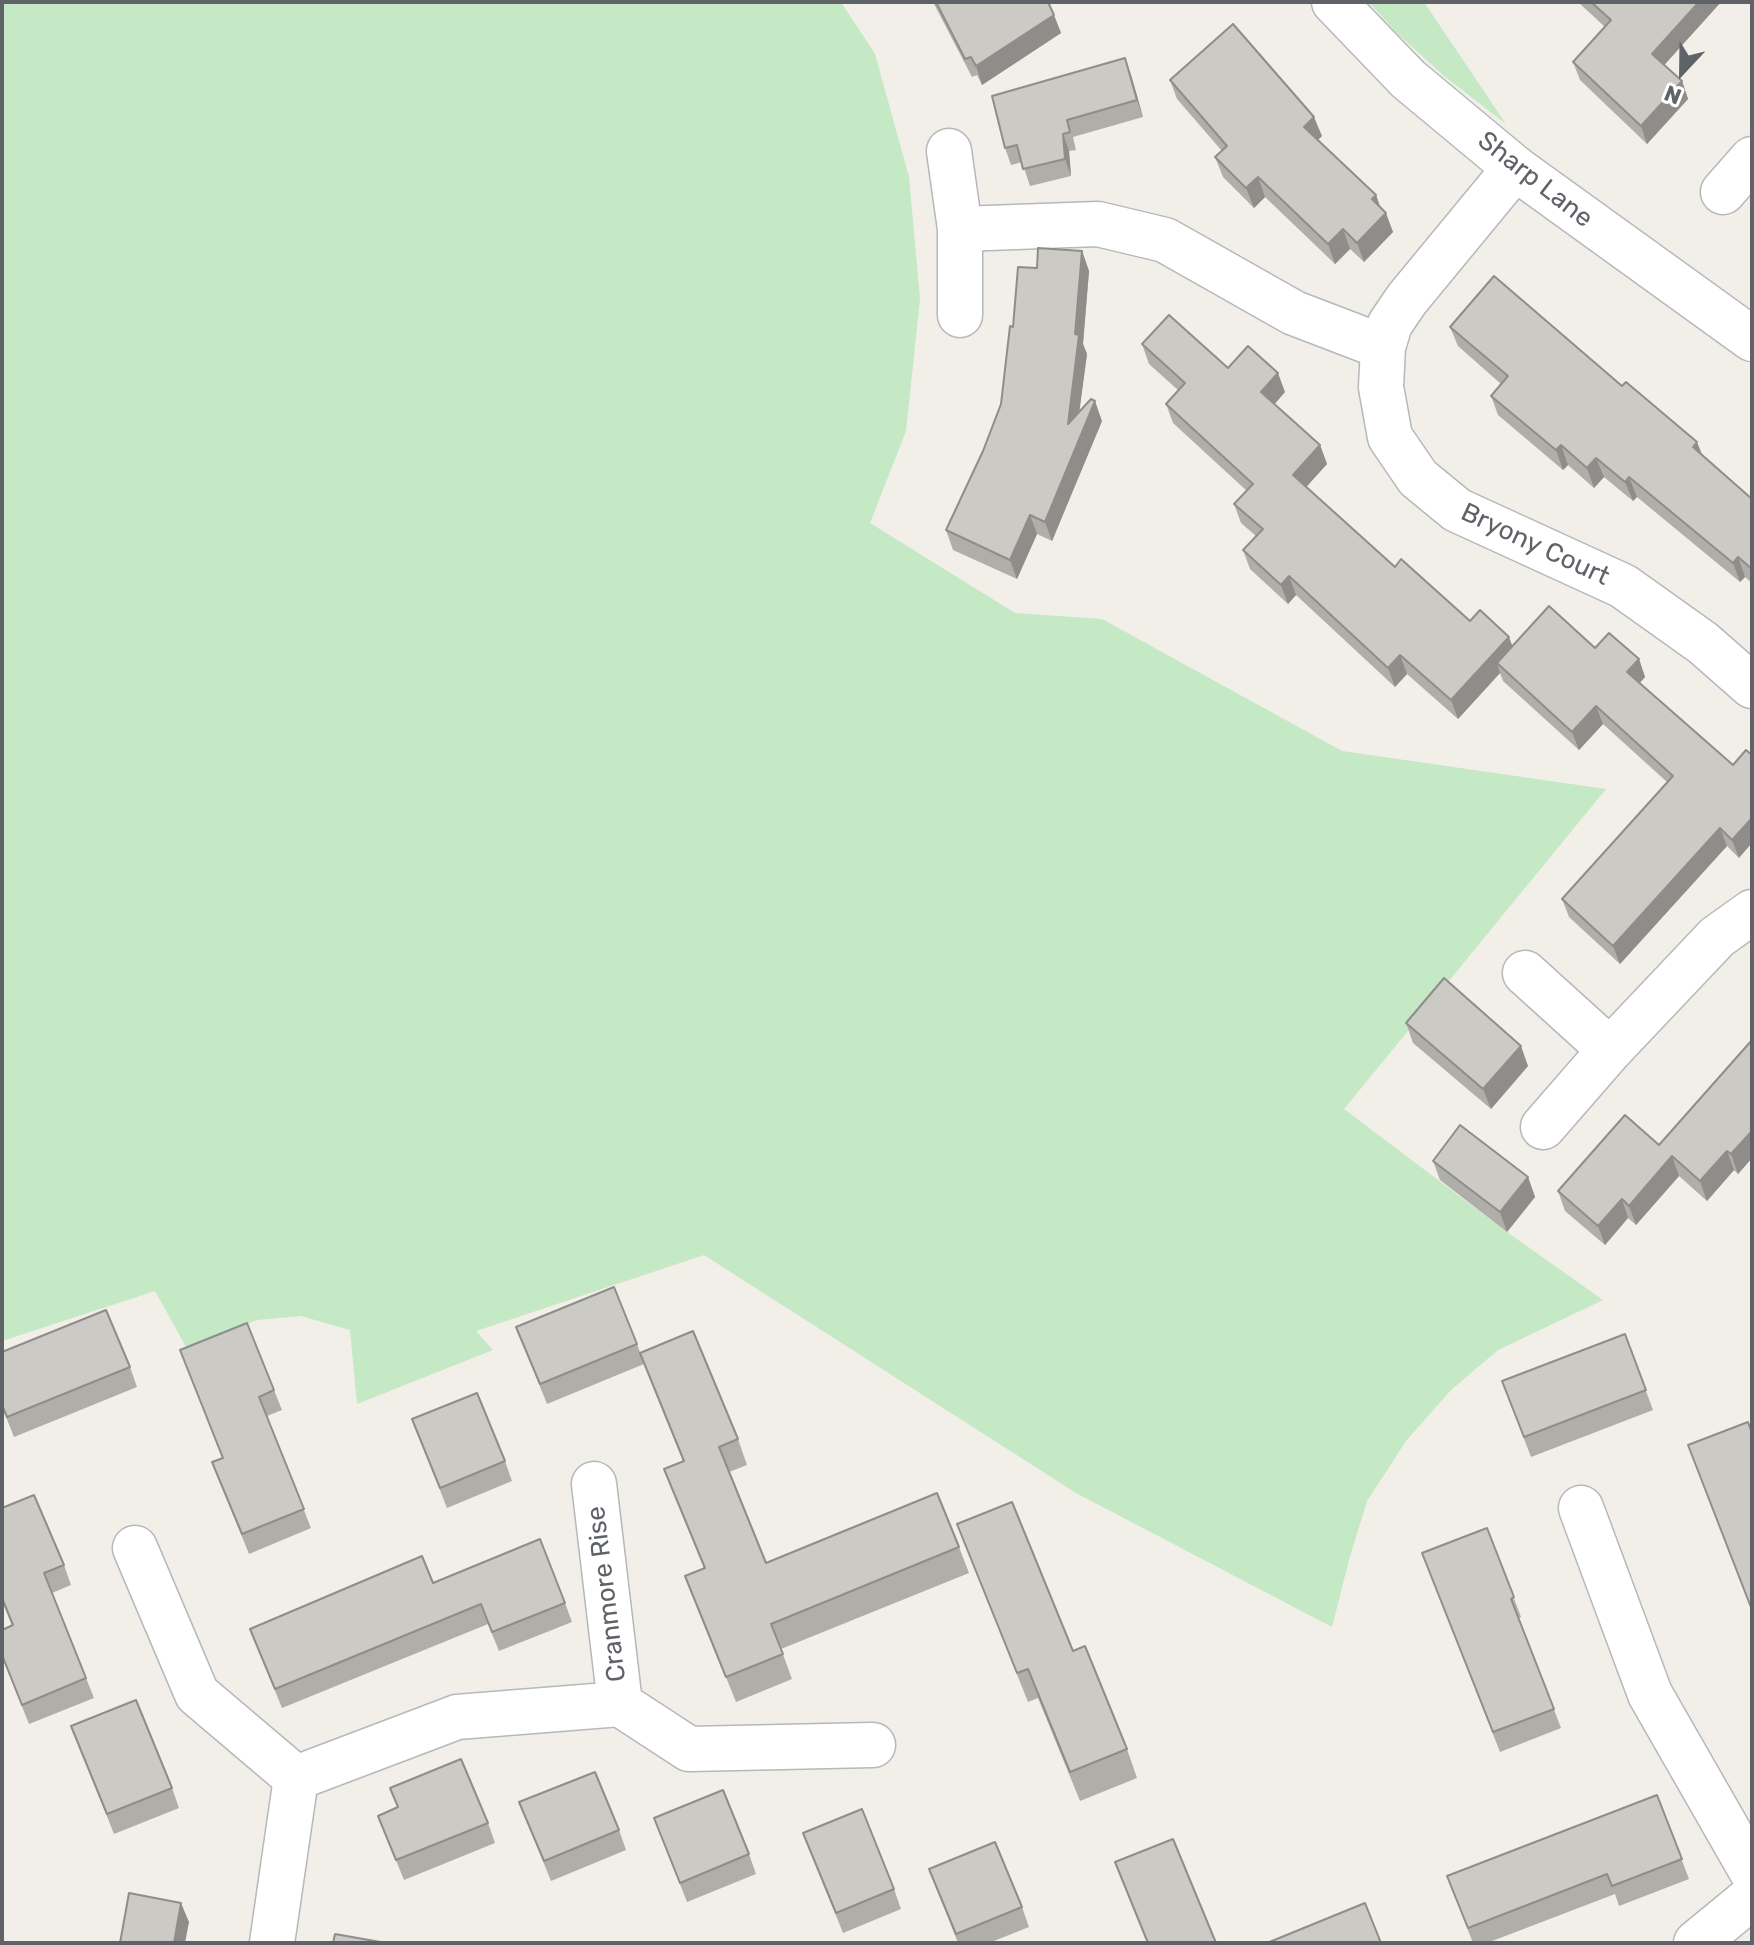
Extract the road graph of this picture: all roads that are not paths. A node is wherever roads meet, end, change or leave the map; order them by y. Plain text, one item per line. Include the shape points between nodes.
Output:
1 (1334, 2) edge
2 (949, 151) dead end
3 (1752, 159) edge
4 (1515, 168) junction
5 (1723, 192) dead end
6 (960, 229) junction
7 (960, 315) dead end
8 (1752, 339) edge
9 (1383, 347) junction
10 (1752, 686) edge
11 (1752, 912) edge
12 (1525, 973) dead end
13 (1610, 1050) junction
14 (1543, 1127) dead end
15 (594, 1484) dead end
16 (1581, 1508) dead end
17 (135, 1548) dead end
18 (620, 1704) junction
19 (873, 1745) dead end
20 (296, 1778) junction
21 (1752, 1872) edge
22 (1752, 1897) edge
23 (272, 1943) edge
24 (1696, 1943) edge

1 - 4 street, Sharp Lane via 1408,79
2 - 6 street
3 - 5 street
4 - 8 street, Sharp Lane
4 - 9 street, Bryony Court via 1407,299 1390,324
6 - 7 street
6 - 9 street via 1098,224 1165,240 1294,313
9 - 10 street, Bryony Court via 1381,387 1390,437 1418,478 1457,510 1623,586
11 - 13 street via 1717,937
12 - 13 street
13 - 14 street
15 - 18 street, Cranmore Rise
16 - 21 street via 1650,1694
17 - 20 street via 197,1694
18 - 19 street, Cranmore Rise via 689,1749
18 - 20 street, Cranmore Rise via 457,1717
20 - 23 street
22 - 24 street

